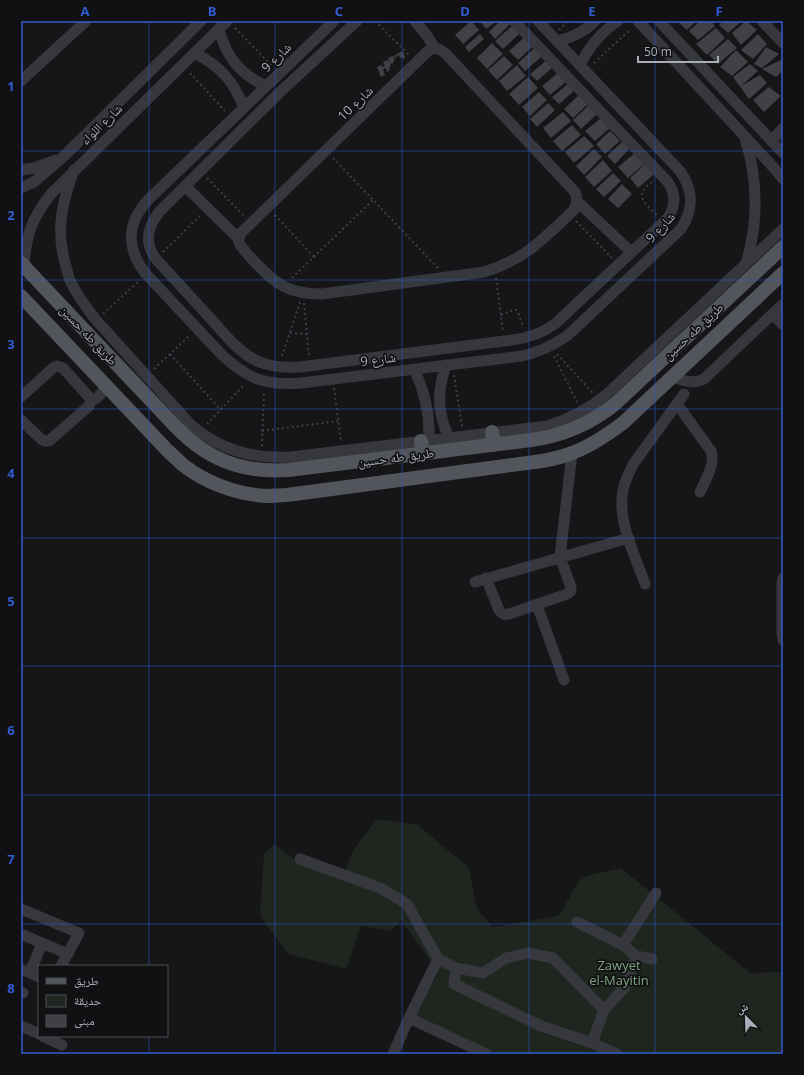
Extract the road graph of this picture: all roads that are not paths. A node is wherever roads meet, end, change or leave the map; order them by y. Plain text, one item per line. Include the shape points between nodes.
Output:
1 (86, 21) edge
2 (201, 21) edge
3 (334, 21) edge
4 (356, 21) edge
5 (415, 21) edge
6 (514, 21) edge
7 (538, 21) edge
8 (595, 21) edge
9 (618, 21) edge
10 (639, 21) edge
11 (659, 21) edge
12 (762, 21) edge
13 (227, 25) edge
14 (781, 37) edge
15 (557, 41) junction
16 (434, 48) junction
17 (194, 54) junction
18 (583, 68) junction
19 (21, 81) edge
20 (266, 86) junction
21 (244, 108) junction
22 (783, 128) edge
23 (744, 136) junction
24 (651, 140) junction
25 (771, 141) junction
26 (639, 152) junction
27 (783, 153) edge
28 (62, 158) junction
29 (783, 160) edge
30 (774, 168) junction
31 (21, 170) edge
32 (74, 170) junction
33 (783, 179) edge
34 (185, 186) junction
35 (21, 188) edge
36 (577, 201) junction
37 (783, 229) edge
38 (239, 239) junction
39 (783, 247) edge
40 (631, 252) junction
41 (22, 264) edge
42 (750, 269) junction
43 (783, 273) edge
44 (21, 296) edge
45 (583, 298) junction
46 (783, 304) edge
47 (594, 310) junction
48 (773, 314) junction
49 (783, 325) edge
50 (97, 344) junction
51 (81, 359) junction
52 (363, 359) junction
53 (449, 365) junction
54 (414, 369) junction
55 (365, 375) junction
56 (672, 377) junction
57 (107, 388) junction
58 (684, 394) dead end
59 (21, 397) edge
60 (91, 401) junction
61 (677, 404) junction
62 (21, 420) edge
63 (449, 438) junction
64 (493, 439) junction
65 (424, 445) junction
66 (572, 453) junction
67 (700, 492) dead end
68 (629, 538) junction
69 (560, 557) junction
70 (486, 578) junction
71 (783, 578) edge
72 (475, 582) dead end
73 (645, 584) dead end
74 (536, 605) junction
75 (783, 640) edge
76 (564, 680) dead end
77 (300, 859) dead end
78 (656, 893) dead end
79 (21, 909) edge
80 (577, 922) dead end
81 (21, 934) edge
82 (42, 944) junction
83 (623, 945) junction
84 (68, 954) junction
85 (636, 956) junction
86 (438, 958) junction
87 (652, 959) dead end
88 (62, 965) edge
89 (456, 968) junction
90 (30, 973) edge
91 (604, 1010) junction
92 (409, 1018) junction
93 (21, 1026) edge
94 (38, 1034) edge
95 (44, 1037) edge
96 (592, 1043) junction
97 (62, 1045) dead end
98 (393, 1054) edge
99 (486, 1054) edge
100 (617, 1054) edge

1 - 19 street
2 - 28 street, شارع اللواء
3 - 20 street, شارع 9
4 - 34 street, شارع 9
5 - 16 street
6 - 26 street, شارع 9
7 - 15 street, شارع 9
8 - 15 street via 575,36
9 - 18 street via 593,43 586,54
10 - 23 street
11 - 25 street
12 - 14 street
13 - 17 street, شارع اللواء
13 - 20 street via 225,47 235,64 249,77
15 - 18 street, شارع 9
16 - 36 street via 445,53 575,192
16 - 38 street, شارع 10 via 416,62 250,223
17 - 21 street via 211,62 225,75 237,90
17 - 32 street, شارع اللواء
18 - 24 street, شارع 9
20 - 21 street, شارع 9
21 - 55 street, شارع 9 via 138,212 133,227 132,243 136,258 146,274 222,355 252,377 289,384
22 - 25 street
23 - 30 street
23 - 42 street via 753,167 756,200
24 - 26 street
24 - 47 street, شارع 9 via 685,177 691,196 688,215 681,229
25 - 27 street
26 - 40 street, شارع 9 via 670,185 674,205 664,222
28 - 31 street
28 - 35 street, شارع اللواء via 34,182
29 - 30 street
30 - 33 street
32 - 41 street, شارع اللواء via 51,194 38,213 28,235
32 - 65 street via 61,215 60,238 71,283 82,303 96,320 199,432 241,453 278,458
34 - 38 street
34 - 52 street, شارع 9 via 160,211 151,225 148,241 151,252 233,344 258,362 278,367
36 - 38 street via 570,214 528,252 507,265 474,274 322,294 303,293 275,281 243,248
36 - 40 street
37 - 42 street
39 - 42 main road, طريق طه حسين
40 - 45 street, شارع 9
41 - 50 main road, طريق طه حسين
42 - 64 street via 600,400 582,412 561,422
42 - 64 main road, طريق طه حسين via 615,404 596,418 554,436 531,440
43 - 56 main road, طريق طه حسين
44 - 51 main road, طريق طه حسين
45 - 47 street
45 - 52 street, شارع 9 via 550,328 527,338
46 - 48 street
47 - 53 street, شارع 9 via 567,336 542,351
48 - 49 street
48 - 56 street via 704,379 690,382
50 - 51 main road
50 - 65 main road, طريق طه حسين via 185,436 204,451 227,462 251,469 276,471
51 - 57 main road, طريق طه حسين
52 - 55 street
53 - 54 street, شارع 9
53 - 63 street via 440,386 439,396 441,418
54 - 55 street, شارع 9
54 - 65 street via 422,386 429,416
56 - 66 main road, طريق طه حسين via 623,423 598,441
57 - 60 street
57 - 66 main road, طريق طه حسين via 183,465 222,487 243,493 287,495 542,461
58 - 61 street
59 - 60 street via 57,366 63,368
60 - 62 street via 89,406 47,442 40,439
61 - 67 street via 712,454 712,461
61 - 68 street via 628,475 624,487 622,513
63 - 64 street via 463,436
63 - 65 street
64 - 65 main road, طريق طه حسين
66 - 69 street
68 - 69 street
68 - 73 street
69 - 70 street
69 - 74 street via 571,591
70 - 72 street
70 - 74 street via 502,614
71 - 75 street
74 - 76 street
77 - 86 street via 380,888 407,904
78 - 83 street
79 - 84 street via 79,933
80 - 83 street
81 - 82 street
82 - 84 street
82 - 90 street
83 - 85 street
84 - 88 street
85 - 87 street
85 - 91 street via 625,987
86 - 89 street
86 - 92 street
89 - 91 street via 483,973 506,958 528,953 552,958
89 - 96 street via 454,984 541,1026
91 - 96 street
92 - 98 street
92 - 99 street
93 - 94 street
95 - 97 street
96 - 100 street

